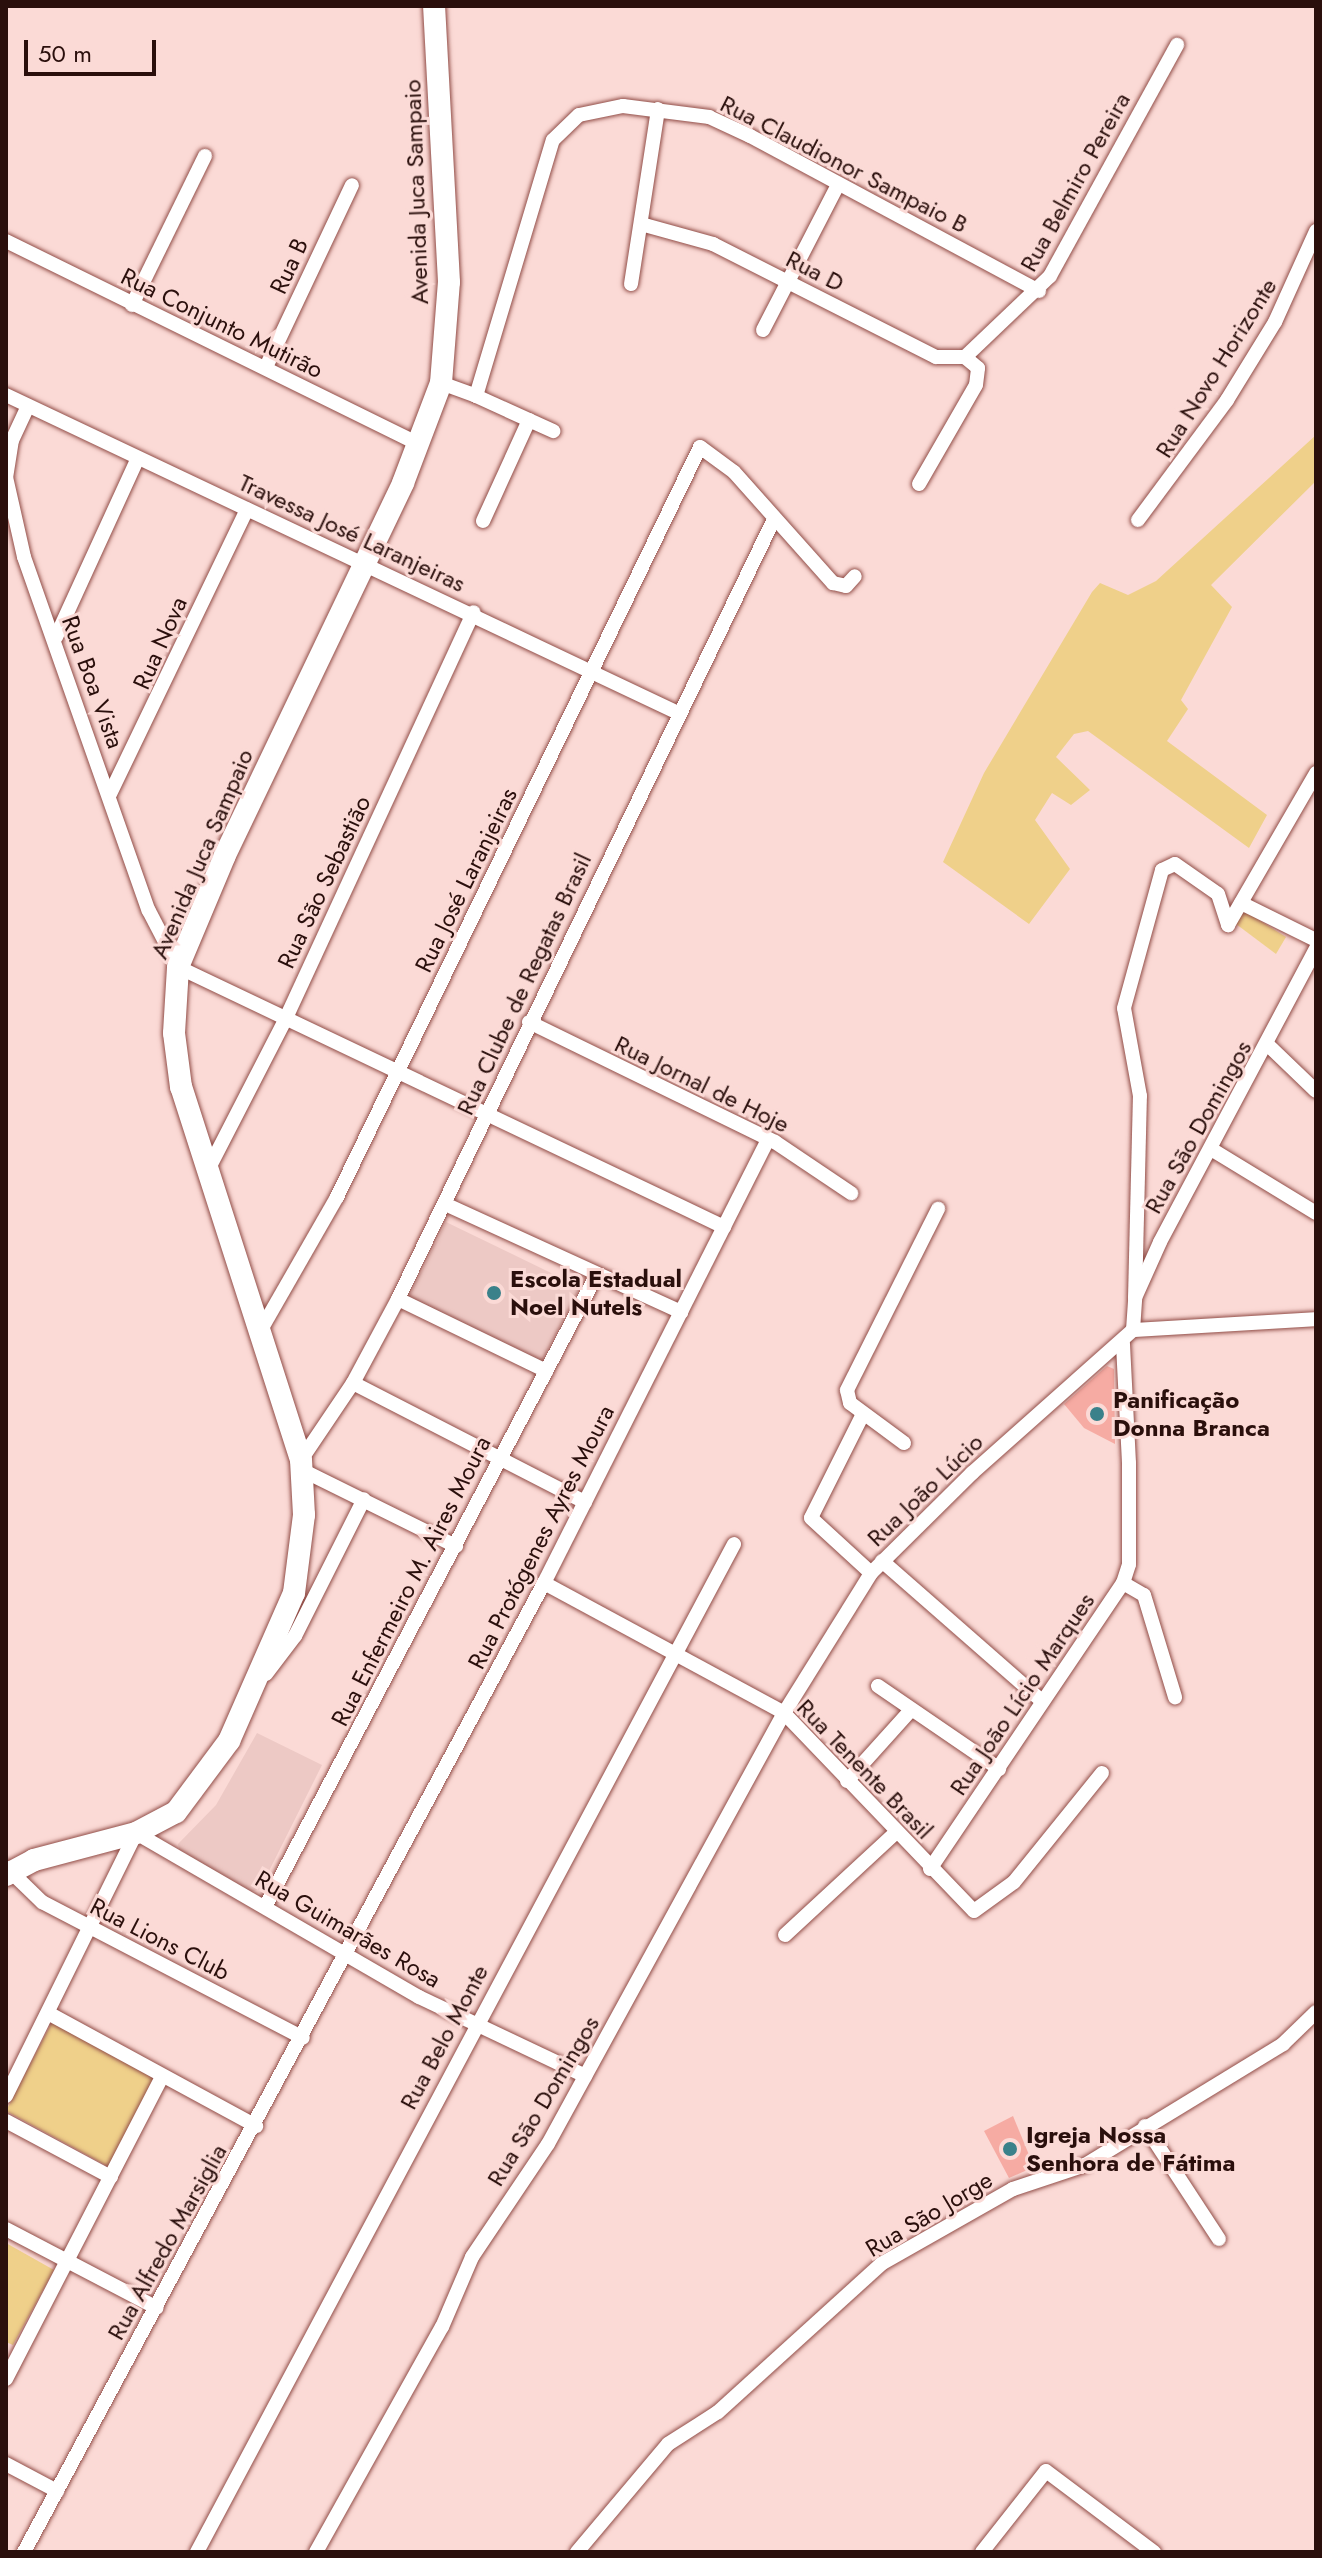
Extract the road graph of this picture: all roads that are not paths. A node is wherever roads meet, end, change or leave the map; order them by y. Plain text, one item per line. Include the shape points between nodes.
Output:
1 (434, 6) edge
2 (1177, 45) dead end
3 (658, 109) junction
4 (205, 156) dead end
5 (352, 185) dead end
6 (838, 185) junction
7 (641, 224) junction
8 (1316, 231) edge
9 (6, 241) edge
10 (786, 281) junction
11 (631, 284) dead end
12 (1039, 291) junction
13 (132, 305) junction
14 (763, 330) dead end
15 (965, 357) junction
16 (266, 367) junction
17 (441, 383) junction
18 (6, 395) edge
19 (476, 396) junction
20 (28, 406) junction
21 (529, 420) junction
22 (553, 431) dead end
23 (418, 444) junction
24 (137, 460) junction
25 (919, 484) dead end
26 (247, 509) junction
27 (774, 519) junction
28 (1138, 520) dead end
29 (483, 521) dead end
30 (365, 561) junction
31 (855, 576) dead end
32 (474, 612) junction
33 (56, 637) junction
34 (592, 669) junction
35 (678, 713) junction
36 (1316, 773) edge
37 (110, 794) junction
38 (1241, 903) junction
39 (1316, 940) edge
40 (1316, 949) edge
41 (178, 967) junction
42 (286, 1018) junction
43 (529, 1022) junction
44 (1268, 1045) junction
45 (400, 1069) junction
46 (1316, 1091) edge
47 (486, 1114) junction
48 (768, 1139) junction
49 (1211, 1149) junction
50 (209, 1168) junction
51 (851, 1193) dead end
52 (445, 1204) junction
53 (938, 1209) dead end
54 (1316, 1213) edge
55 (724, 1227) junction
56 (597, 1274) junction
57 (1135, 1298) junction
58 (398, 1299) junction
59 (681, 1312) junction
60 (1316, 1319) edge
61 (262, 1328) junction
62 (1133, 1330) junction
63 (1123, 1343) junction
64 (546, 1371) junction
65 (353, 1383) junction
66 (863, 1414) junction
67 (904, 1443) dead end
68 (499, 1459) junction
69 (302, 1465) junction
70 (364, 1499) junction
71 (585, 1502) junction
72 (734, 1544) dead end
73 (456, 1546) junction
74 (882, 1561) junction
75 (871, 1573) junction
76 (544, 1583) junction
77 (1123, 1583) junction
78 (673, 1649) junction
79 (878, 1686) dead end
80 (254, 1691) junction
81 (1175, 1697) dead end
82 (1042, 1701) junction
83 (910, 1711) junction
84 (784, 1713) junction
85 (999, 1769) junction
86 (1102, 1773) dead end
87 (847, 1781) junction
88 (136, 1833) junction
89 (894, 1834) junction
90 (930, 1869) junction
91 (8, 1871) edge
92 (265, 1907) junction
93 (92, 1929) junction
94 (785, 1935) dead end
95 (349, 1953) junction
96 (1316, 2012) edge
97 (48, 2013) junction
98 (475, 2024) junction
99 (303, 2038) junction
100 (585, 2076) junction
101 (162, 2077) junction
102 (6, 2096) edge
103 (6, 2121) edge
104 (256, 2126) junction
105 (1145, 2126) junction
106 (111, 2177) junction
107 (6, 2229) edge
108 (1219, 2239) dead end
109 (67, 2261) junction
110 (157, 2308) junction
111 (13, 2350) edge
112 (6, 2379) edge
113 (6, 2464) edge
114 (57, 2491) junction
115 (24, 2552) edge
116 (197, 2552) edge
117 (316, 2552) edge
118 (577, 2552) edge
119 (982, 2552) edge
120 (1154, 2552) edge

1 - 17 main road, Avenida Juca Sampaio via 449,282
2 - 12 street, Rua Belmiro Pereira
3 - 6 street, Rua Claudionor Sampaio B via 709,117
3 - 7 street
3 - 19 street, Rua Claudionor Sampaio B via 623,106 579,115 553,140
4 - 13 street
5 - 16 street, Rua B
6 - 10 street
6 - 12 street, Rua Claudionor Sampaio B
7 - 10 street, Rua D via 690,235
7 - 11 street
8 - 28 street, Rua Novo Horizonte via 1286,300 1227,400
9 - 13 street, Rua Conjunto Mutirão
10 - 14 street
10 - 15 street, Rua D via 936,357
12 - 15 street, Rua Belmiro Pereira
13 - 16 street, Rua Conjunto Mutirão
15 - 25 street via 978,368 976,385
16 - 23 street, Rua Conjunto Mutirão
17 - 19 street
17 - 23 main road, Avenida Juca Sampaio
18 - 20 street, Travessa José Laranjeiras
19 - 21 street
20 - 24 street, Travessa José Laranjeiras
20 - 33 street, Rua Boa Vista via 12,440 6,477 24,557
21 - 22 street
21 - 29 street
23 - 30 main road, Avenida Juca Sampaio
24 - 26 street, Travessa José Laranjeiras
24 - 33 street
26 - 30 street, Travessa José Laranjeiras
26 - 37 street, Rua Nova
27 - 31 street via 837,586
27 - 34 street, Rua José Laranjeiras via 734,472 700,447
27 - 35 street, Rua Clube de Regatas Brasil
30 - 32 street, Travessa José Laranjeiras
30 - 41 main road, Avenida Juca Sampaio
32 - 34 street, Travessa José Laranjeiras
32 - 42 street, Rua São Sebastião
33 - 37 street, Rua Boa Vista
34 - 35 street, Travessa José Laranjeiras
34 - 45 street, Rua José Laranjeiras
35 - 43 street, Rua Clube de Regatas Brasil
36 - 38 street
37 - 41 street, Rua Boa Vista via 149,911
38 - 39 street
38 - 57 street via 1228,925 1218,894 1189,871 1170,864 1156,881 1124,1008 1140,1096
40 - 44 street, Rua São Domingos
41 - 42 street
41 - 50 main road, Avenida Juca Sampaio via 176,1061
42 - 45 street
42 - 50 street, Rua São Sebastião
43 - 47 street, Rua Clube de Regatas Brasil
43 - 48 street, Rua Jornal de Hoje
44 - 46 street
44 - 49 street, Rua São Domingos
45 - 47 street
45 - 61 street, Rua José Laranjeiras
47 - 52 street, Rua Clube de Regatas Brasil
47 - 55 street
48 - 51 street, Rua Jornal de Hoje
48 - 55 street, Rua Protógenes Ayres Moura
49 - 54 street
49 - 57 street, Rua São Domingos
50 - 61 main road, Avenida Juca Sampaio
52 - 56 street
52 - 58 street, Rua Clube de Regatas Brasil
53 - 66 street via 848,1385 850,1403
55 - 59 street, Rua Protógenes Ayres Moura
56 - 59 street
56 - 64 street, Rua Enfermeiro M. Aires Moura
57 - 62 street, Rua São Domingos
58 - 64 street
58 - 65 street, Rua Clube de Regatas Brasil
59 - 71 street, Rua Protógenes Ayres Moura
60 - 62 street
61 - 69 main road, Avenida Juca Sampaio
62 - 63 street, Rua João Lúcio
63 - 74 street, Rua João Lúcio via 972,1473
63 - 77 street via 1129,1535
64 - 68 street, Rua Enfermeiro M. Aires Moura
65 - 68 street
65 - 69 street, Rua Clube de Regatas Brasil
66 - 67 street
66 - 75 street via 811,1518
68 - 71 street
68 - 73 street, Rua Enfermeiro M. Aires Moura
69 - 70 street
69 - 80 main road, Avenida Juca Sampaio via 304,1515 294,1593
70 - 73 street
70 - 80 street via 295,1636
71 - 76 street, Rua Protógenes Ayres Moura
72 - 78 street, Rua Belo Monte
73 - 92 street, Rua Enfermeiro M. Aires Moura
74 - 75 street, Rua João Lúcio
74 - 82 street
75 - 84 street, Rua João Lúcio
76 - 78 street, Rua Tenente Brasil
76 - 95 street, Rua Protógenes Ayres Moura
77 - 81 street via 1144,1595
77 - 82 street, Rua João Lício Marques
78 - 84 street, Rua Tenente Brasil
78 - 98 street, Rua Belo Monte
79 - 83 street
80 - 88 main road, Avenida Juca Sampaio via 193,1794 176,1812
82 - 85 street, Rua João Lício Marques
83 - 85 street
83 - 87 street
84 - 87 street, Rua Tenente Brasil
84 - 100 street, Rua São Domingos
85 - 90 street, Rua João Lício Marques
86 - 90 street, Rua Tenente Brasil via 1014,1882 974,1911
87 - 89 street, Rua Tenente Brasil
88 - 91 main road, Avenida Juca Sampaio
88 - 92 street, Rua Guimarães Rosa
88 - 93 street
89 - 90 street, Rua Tenente Brasil
89 - 94 street
91 - 93 street, Rua Lions Club via 42,1902
92 - 95 street, Rua Guimarães Rosa
93 - 97 street
93 - 99 street, Rua Lions Club
95 - 98 street, Rua Guimarães Rosa
95 - 99 street, Rua Alfredo Marsiglia
96 - 105 street, Rua São Jorge via 1283,2044
97 - 101 street
97 - 102 street
98 - 100 street, Rua Guimarães Rosa
98 - 116 street, Rua Belo Monte
99 - 104 street, Rua Alfredo Marsiglia
100 - 117 street, Rua São Domingos via 523,2185 472,2257 442,2327
101 - 104 street
101 - 106 street
103 - 106 street
104 - 110 street, Rua Alfredo Marsiglia
105 - 108 street
105 - 118 street, Rua São Jorge via 1085,2165 1013,2189 881,2264 718,2412 668,2444
106 - 109 street
107 - 109 street
109 - 110 street
109 - 111 street
110 - 114 street, Rua Alfredo Marsiglia
111 - 112 street
113 - 114 street
114 - 115 street, Rua Alfredo Marsiglia
119 - 120 street via 1046,2471

